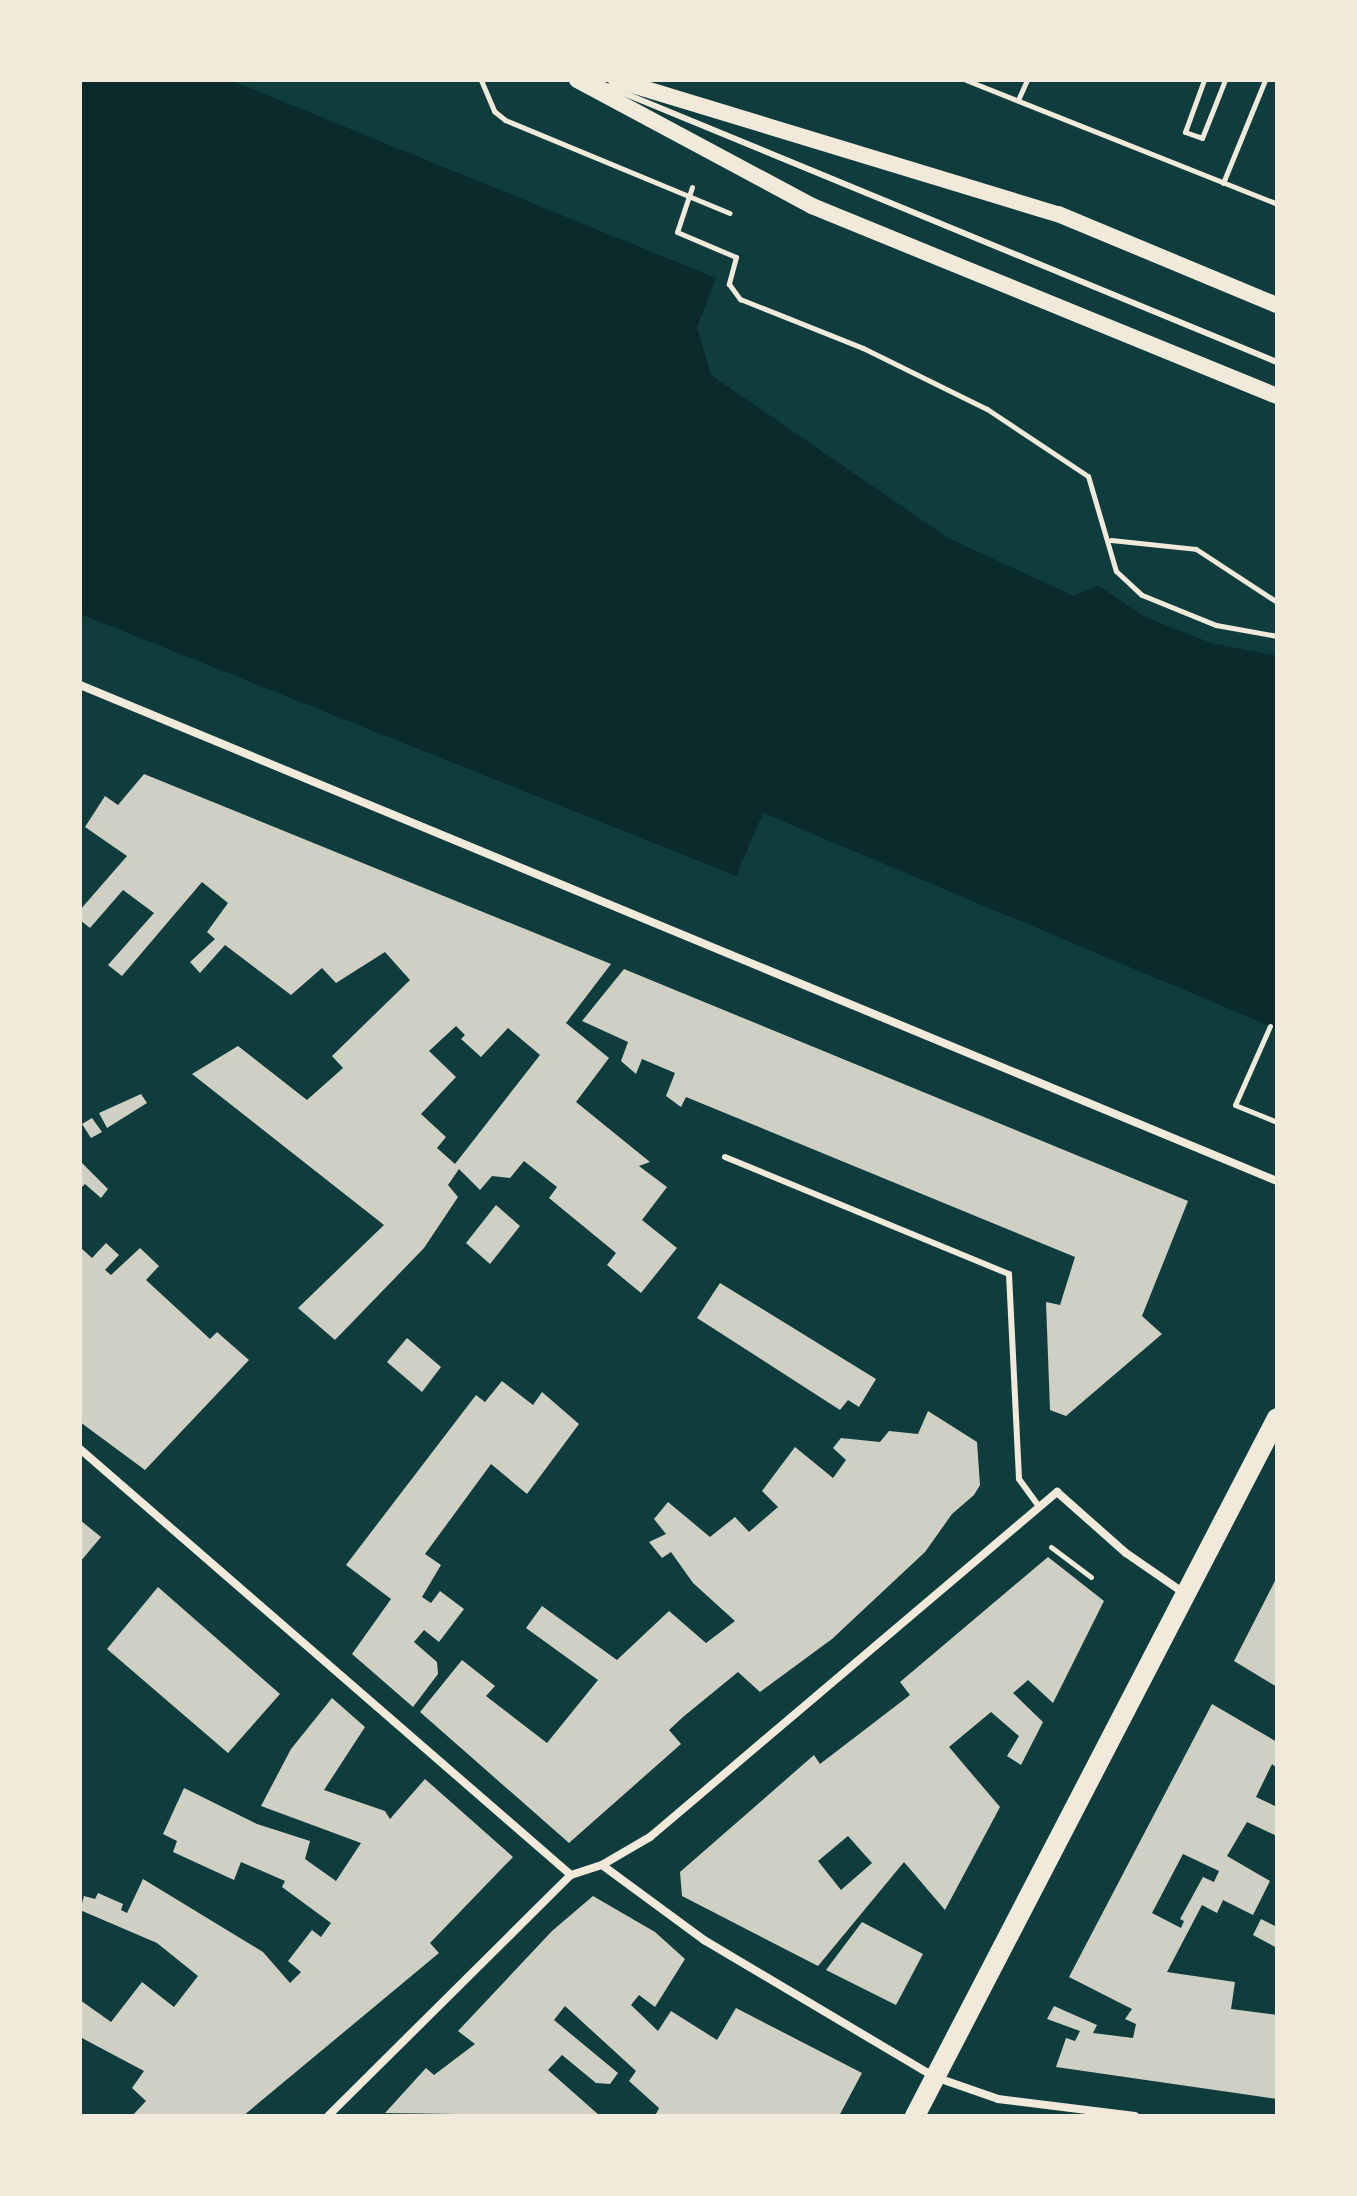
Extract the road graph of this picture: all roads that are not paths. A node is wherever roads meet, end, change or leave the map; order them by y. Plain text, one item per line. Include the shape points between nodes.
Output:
1 (577, 80) edge
2 (592, 80) edge
3 (616, 80) edge
4 (1277, 305) edge
5 (1277, 362) edge
6 (1277, 396) edge
7 (80, 685) edge
8 (725, 1157) dead end
9 (1277, 1181) edge
10 (1277, 1418) edge
11 (80, 1449) edge
12 (1039, 1507) junction
13 (1186, 1594) junction
14 (602, 1865) junction
15 (571, 1875) junction
16 (935, 2077) junction
17 (328, 2116) edge
18 (915, 2116) edge
19 (1135, 2116) edge

1 - 6 main road via 812,206
2 - 5 lane
3 - 4 main road via 1058,214
7 - 9 street
8 - 12 lane via 1009,1274 1019,1479
10 - 13 main road
11 - 15 street
12 - 13 street via 1057,1492 1126,1553
12 - 14 street via 650,1837
13 - 16 main road
14 - 15 street
14 - 16 street via 704,1940
15 - 17 street
16 - 18 main road
16 - 19 street via 998,2099

